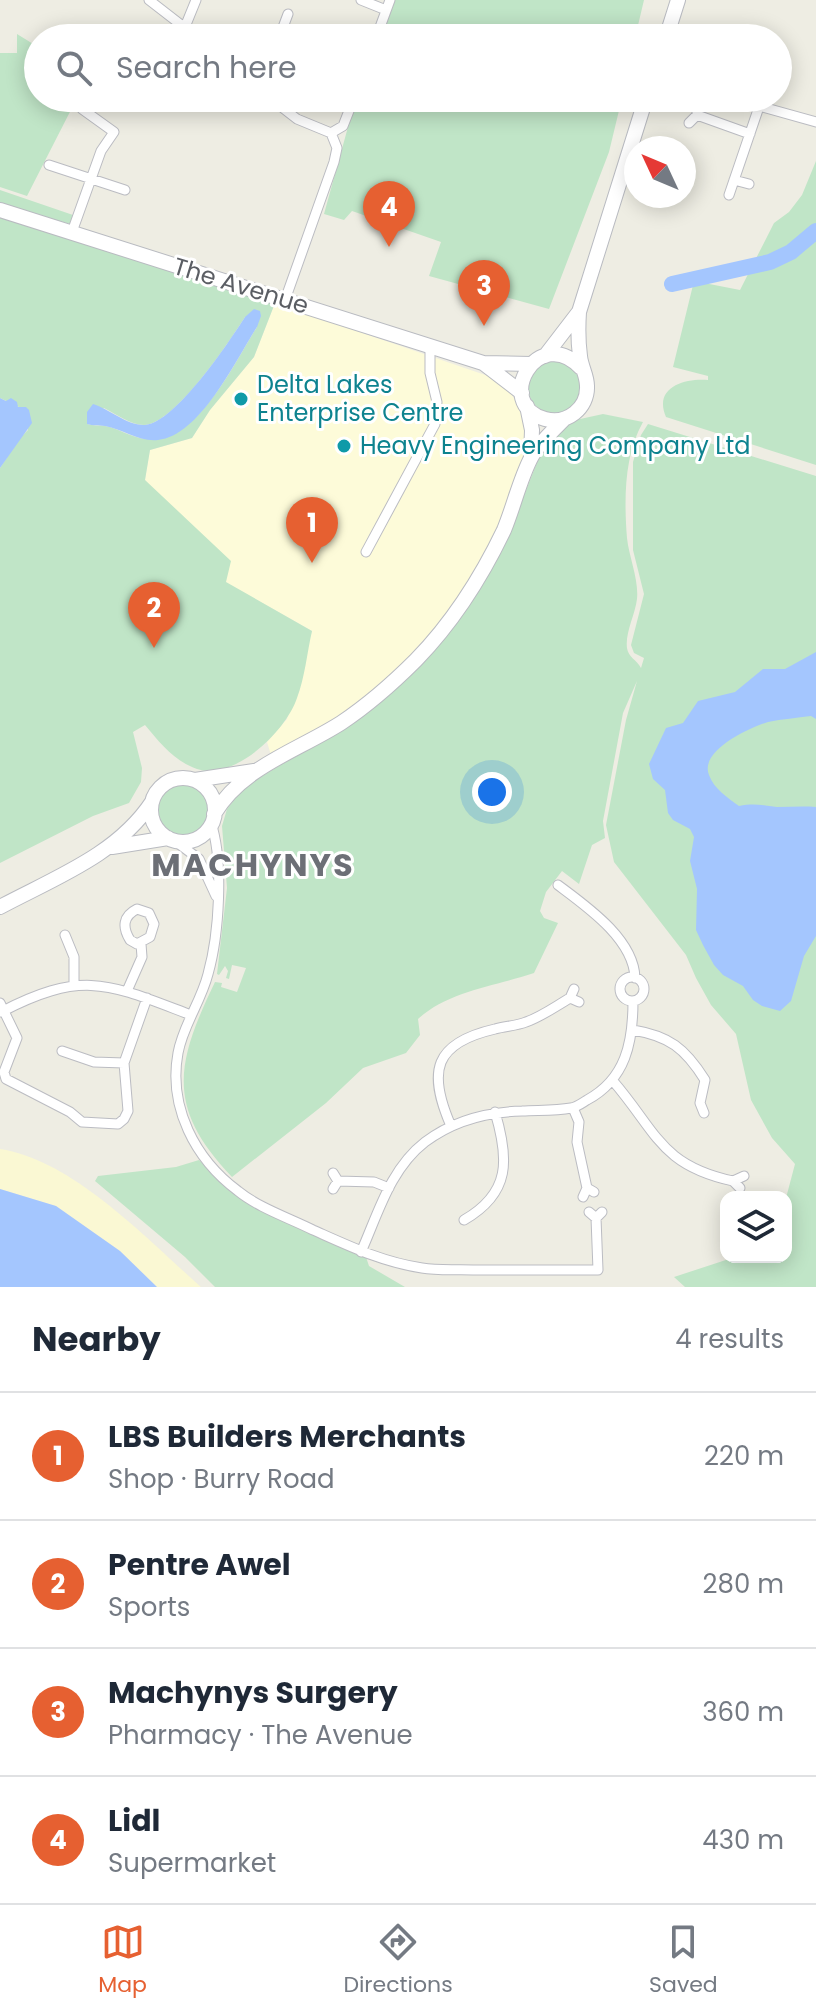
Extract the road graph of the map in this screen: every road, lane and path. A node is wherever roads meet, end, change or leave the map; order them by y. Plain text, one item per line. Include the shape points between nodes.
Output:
1 (149, 0) edge
2 (196, 0) edge
3 (361, 0) edge
4 (678, 0) edge
5 (388, 5) edge
6 (288, 14) dead end
7 (181, 24) edge
8 (186, 24) edge
9 (284, 24) edge
10 (381, 24) edge
11 (670, 24) edge
12 (86, 112) edge
13 (288, 112) edge
14 (348, 112) edge
15 (642, 112) edge
16 (758, 112) edge
17 (788, 112) edge
18 (697, 115) joint
19 (816, 122) edge
20 (689, 123) dead end
21 (331, 133) junction
22 (750, 134) junction
23 (49, 165) dead end
24 (91, 179) junction
25 (734, 180) junction
26 (749, 184) dead end
27 (125, 190) dead end
28 (729, 195) dead end
29 (0, 210) edge
30 (72, 232) junction
31 (285, 300) junction
32 (579, 312) junction
33 (430, 347) junction
34 (545, 356) junction
35 (483, 363) junction
36 (531, 364) junction
37 (581, 368) junction
38 (524, 400) junction
39 (564, 419) junction
40 (531, 457) junction
41 (366, 552) dead end
42 (254, 771) junction
43 (195, 780) junction
44 (152, 802) junction
45 (213, 819) junction
46 (172, 840) junction
47 (111, 847) junction
48 (558, 885) dead end
49 (217, 899) junction
50 (0, 907) edge
51 (65, 935) dead end
52 (141, 944) dead end
53 (635, 978) junction
54 (74, 984) junction
55 (127, 991) junction
56 (574, 996) dead end
57 (147, 998) junction
58 (633, 1001) junction
59 (1, 1009) edge
60 (191, 1015) junction
61 (633, 1030) junction
62 (62, 1051) dead end
63 (124, 1063) junction
64 (613, 1081) junction
65 (689, 1106) dead end
66 (573, 1108) junction
67 (495, 1112) junction
68 (451, 1126) junction
69 (744, 1176) dead end
70 (334, 1181) dead end
71 (389, 1188) junction
72 (588, 1192) dead end
73 (596, 1214) dead end
74 (461, 1221) dead end
75 (361, 1252) junction

1 - 7 street
2 - 8 street
3 - 5 street
4 - 11 main road
5 - 10 street
6 - 9 street
12 - 24 street via 114,132
13 - 21 street
14 - 21 street via 343,126
15 - 32 main road
16 - 22 street
17 - 19 street
18 - 20 street
18 - 22 street
21 - 31 street via 337,148 334,162
22 - 25 street
23 - 24 street
24 - 27 street
24 - 30 street
25 - 26 street
25 - 28 street
29 - 30 main road, The Avenue
30 - 31 main road, The Avenue
31 - 33 main road, The Avenue
32 - 34 main road
32 - 37 main road
33 - 35 main road, The Avenue
33 - 41 street via 435,424
34 - 36 main road
34 - 37 main road via 562,355
35 - 36 main road, The Avenue
35 - 38 main road, The Avenue
36 - 38 main road via 522,378
37 - 39 main road via 586,397 580,409
38 - 39 main road via 545,419
38 - 40 main road via 532,430
39 - 40 main road
40 - 42 main road via 484,569 425,650 342,722
42 - 43 main road
42 - 45 main road
43 - 44 main road via 167,782
43 - 45 main road via 211,795
44 - 46 main road via 156,828
44 - 47 main road
45 - 46 main road via 198,838
45 - 49 street via 220,874
46 - 47 main road
46 - 49 street via 199,859
47 - 50 main road
48 - 53 street via 616,936 630,957
49 - 60 street via 208,975
51 - 54 street via 74,957
52 - 55 street via 142,957
53 - 58 street via 644,988
53 - 58 street via 621,986 623,997
54 - 55 street
54 - 59 street
55 - 57 street
56 - 68 street via 526,1022 455,1043 441,1058 438,1078
57 - 60 street
57 - 63 street
58 - 61 street
59 - 63 street via 17,1038 6,1079 82,1122 118,1124 124,1119
60 - 75 street via 175,1081 183,1121 202,1155 238,1191
61 - 64 street via 627,1057
61 - 65 street via 657,1034 679,1046 696,1065 705,1080 702,1108
62 - 63 street via 94,1062
64 - 66 street
64 - 69 street via 674,1158 737,1184
66 - 67 street
66 - 72 street
67 - 68 street
67 - 74 street via 503,1139 501,1183 480,1209
68 - 71 street via 403,1163
70 - 71 street via 374,1182
71 - 75 street
73 - 75 street via 598,1270 426,1269

